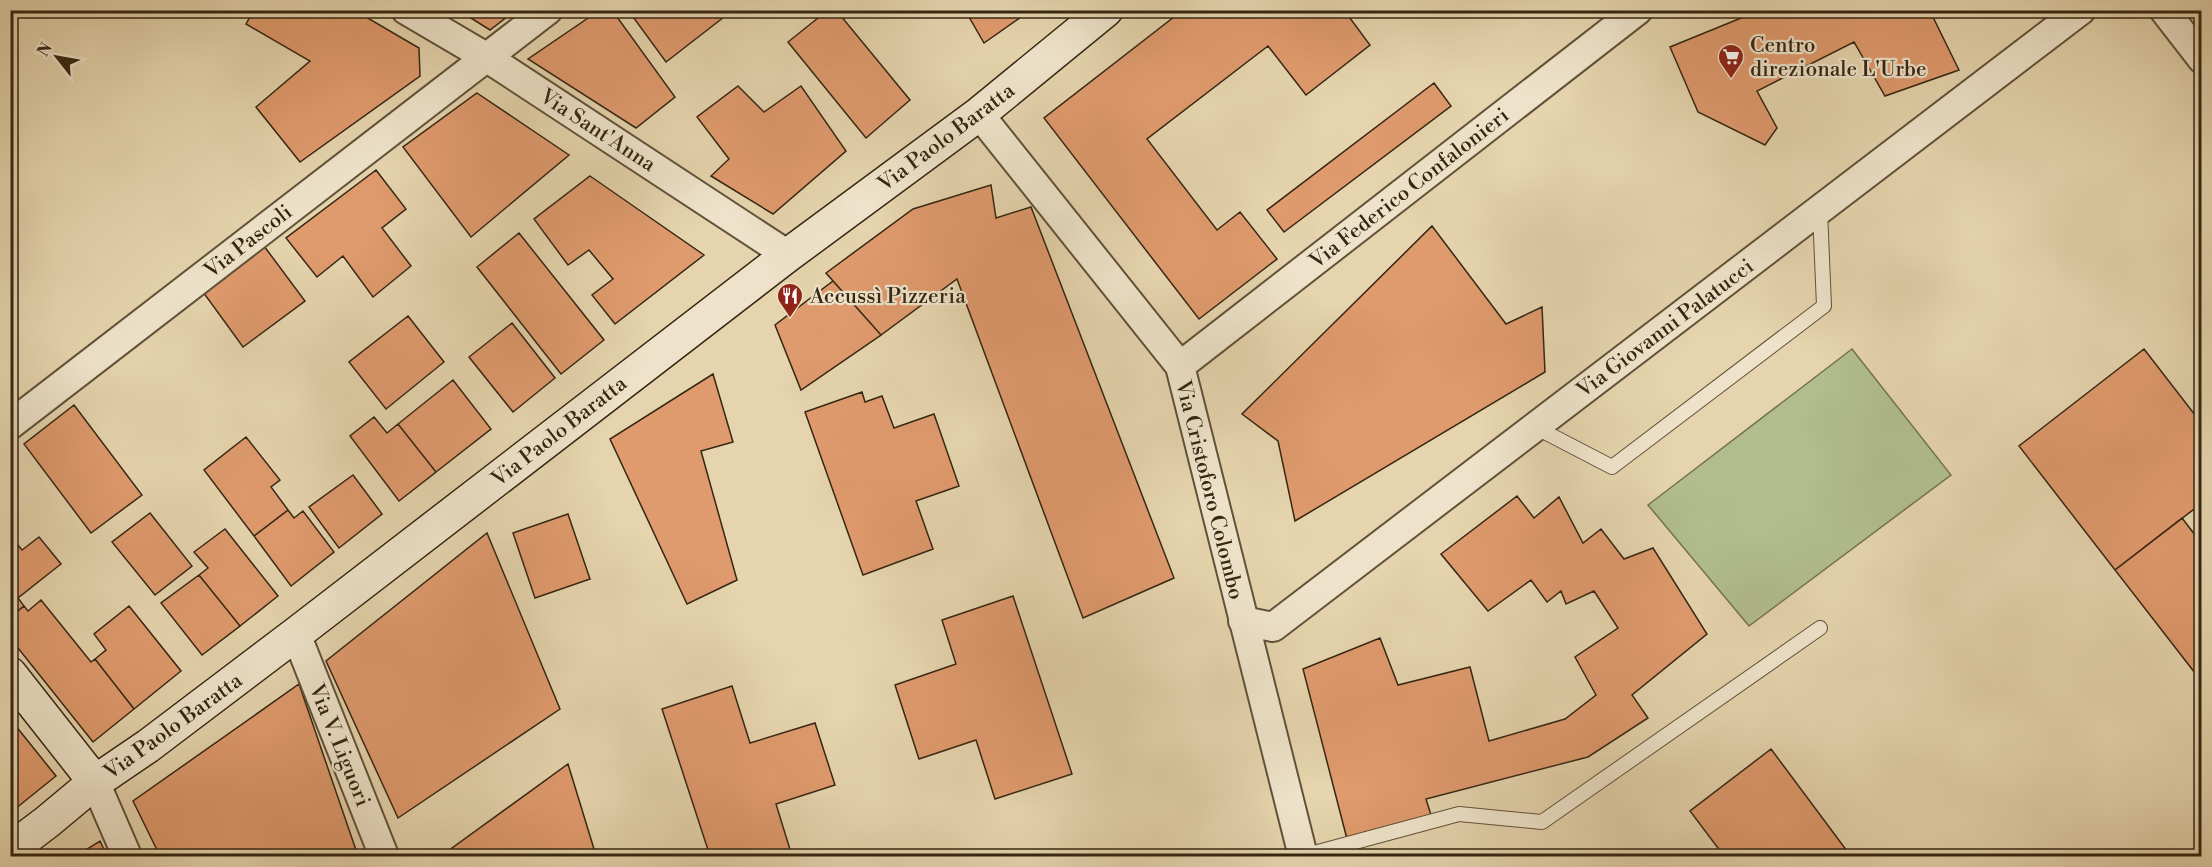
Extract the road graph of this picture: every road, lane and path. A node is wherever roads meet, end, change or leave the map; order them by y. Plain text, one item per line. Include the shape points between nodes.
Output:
1 (406, 10) edge
2 (548, 10) edge
3 (1638, 10) edge
4 (2080, 10) edge
5 (2164, 10) edge
6 (1104, 11) edge
7 (486, 57) junction
8 (2202, 59) edge
9 (979, 114) junction
10 (1820, 210) junction
11 (788, 255) junction
12 (1179, 366) junction
13 (10, 425) edge
14 (1535, 427) junction
15 (1243, 621) junction
16 (1820, 628) dead end
17 (296, 634) junction
18 (10, 674) edge
19 (95, 782) junction
20 (10, 850) edge
21 (127, 856) edge
22 (384, 856) edge
23 (1303, 856) edge

1 - 7 street, Via Sant'Anna
2 - 7 street, Via Pascoli
3 - 12 street, Via Federico Confalonieri
4 - 10 street, Via Giovanni Palatucci
5 - 8 street
6 - 9 main road, Via Paolo Baratta
7 - 11 street, Via Sant'Anna
7 - 13 street, Via Pascoli
9 - 11 main road, Via Paolo Baratta
9 - 12 street, Via Cristoforo Colombo
10 - 14 street, Via Giovanni Palatucci
10 - 14 lane via 1824,306 1612,467
11 - 17 main road, Via Paolo Baratta
12 - 15 street, Via Cristoforo Colombo
14 - 15 street, Via Giovanni Palatucci via 1273,627
15 - 23 street, Via Cristoforo Colombo
16 - 23 lane via 1542,822 1459,814
17 - 19 main road, Via Paolo Baratta
17 - 22 street, Via V. Liguori
18 - 19 main road
19 - 20 main road, Via Paolo Baratta
19 - 21 street

